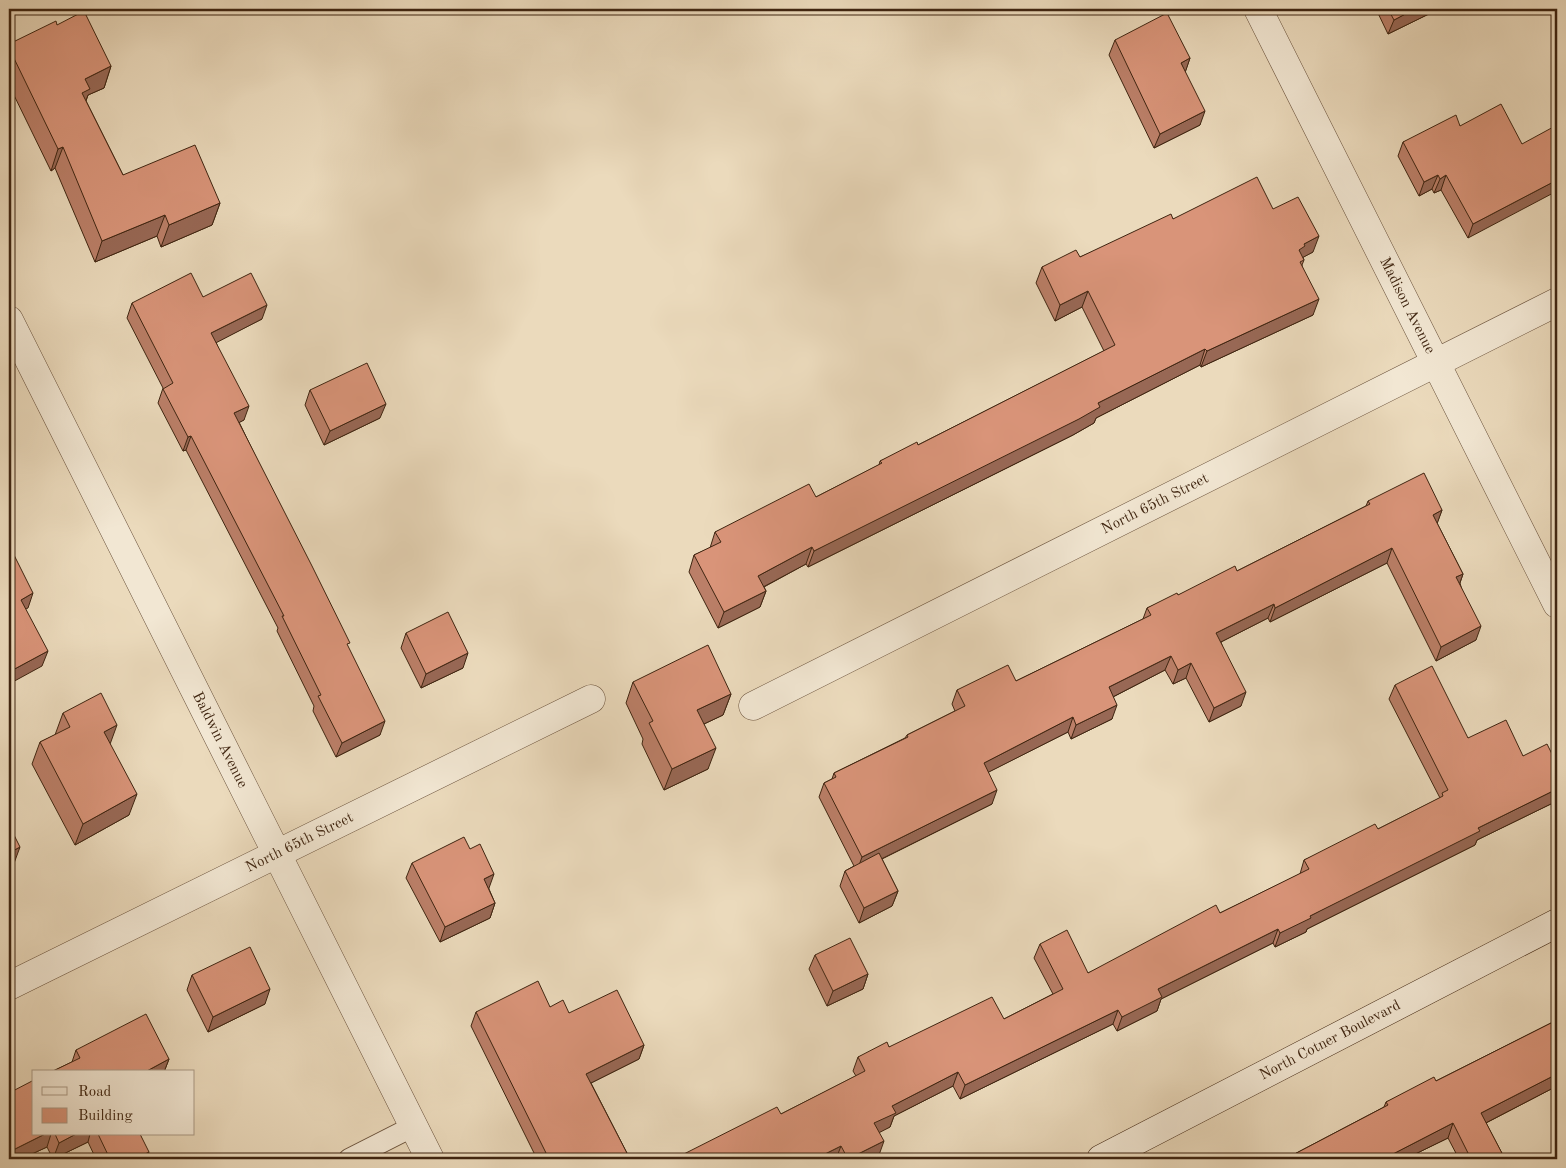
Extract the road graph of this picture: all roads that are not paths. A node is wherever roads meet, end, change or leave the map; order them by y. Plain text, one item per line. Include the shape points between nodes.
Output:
1 (1258, 9) edge
2 (1557, 302) edge
3 (9, 320) edge
4 (1437, 363) junction
5 (1557, 604) edge
6 (591, 699) dead end
7 (753, 706) dead end
8 (275, 853) junction
9 (1557, 923) edge
10 (9, 986) edge
11 (414, 1126) junction
12 (349, 1159) edge
13 (430, 1159) edge
14 (1101, 1159) edge

1 - 4 street, Madison Avenue
2 - 4 street, North 65th Street
3 - 8 street, Baldwin Avenue
4 - 5 street, Madison Avenue
4 - 7 street, North 65th Street
6 - 8 street, North 65th Street
8 - 10 street, North 65th Street
8 - 11 street, Baldwin Avenue
9 - 14 street, North Cotner Boulevard
11 - 12 lane
11 - 13 street, Baldwin Avenue

